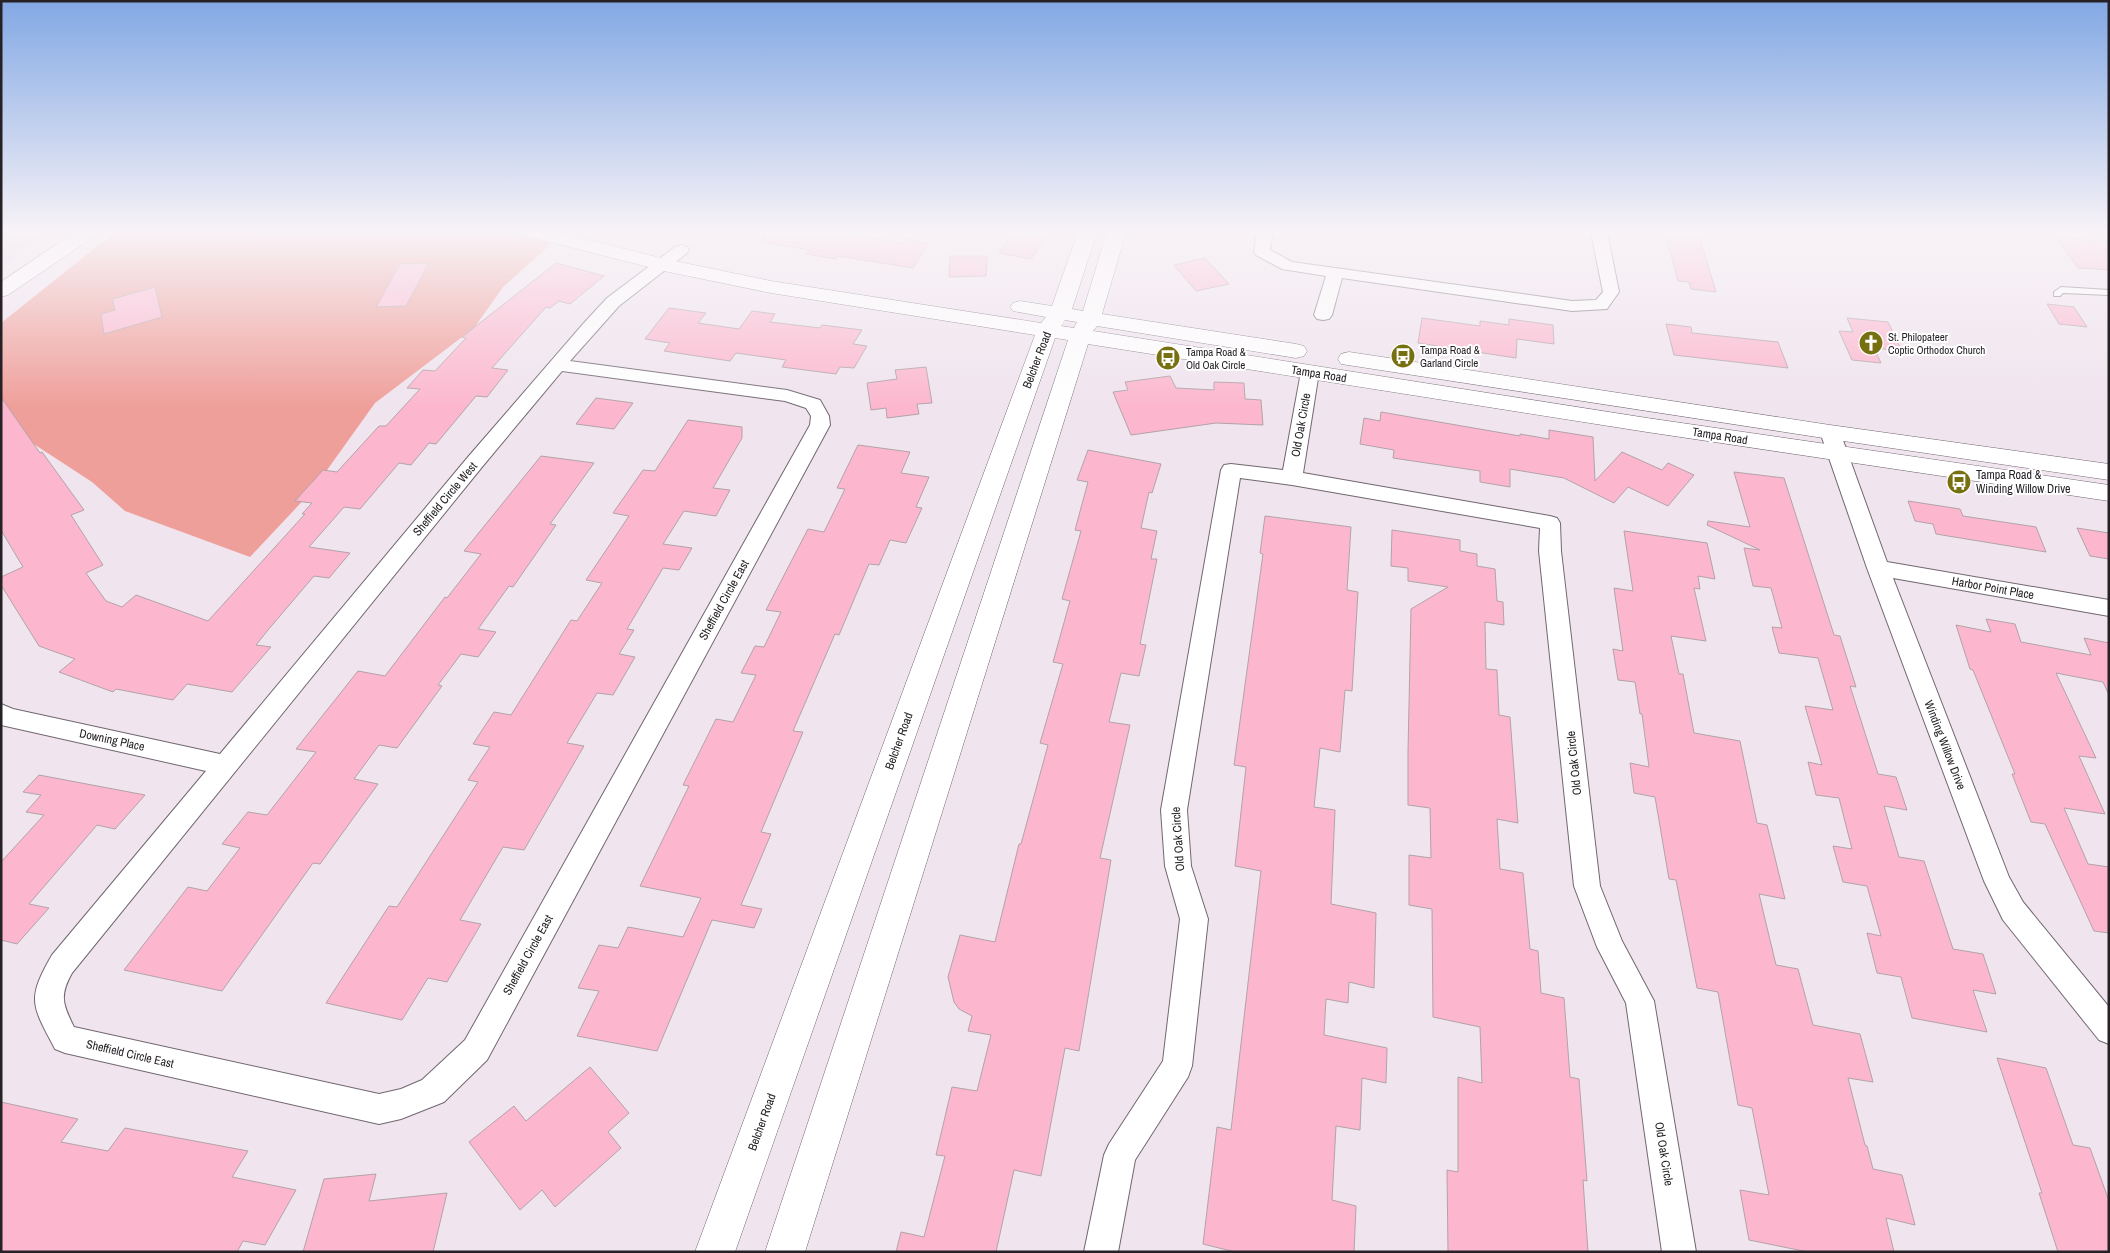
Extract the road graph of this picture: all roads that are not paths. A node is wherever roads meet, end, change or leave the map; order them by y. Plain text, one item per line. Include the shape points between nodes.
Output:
1 (626, 290) edge
2 (800, 290) edge
3 (912, 290) edge
4 (1065, 290) edge
5 (1098, 290) edge
6 (1330, 290) edge
7 (1460, 290) edge
8 (1612, 290) edge
9 (2061, 290) edge
10 (2084, 290) edge
11 (2109, 293) edge
12 (2057, 294) dead end
13 (1323, 315) dead end
14 (1054, 321) junction
15 (1086, 326) junction
16 (557, 365) junction
17 (1310, 372) junction
18 (1833, 443) junction
19 (2109, 472) edge
20 (1292, 478) junction
21 (2109, 493) edge
22 (1878, 568) junction
23 (2109, 608) edge
24 (1, 713) edge
25 (225, 765) junction
26 (2109, 1030) edge
27 (714, 1252) edge
28 (785, 1252) edge
29 (1101, 1252) edge
30 (1679, 1252) edge

1 - 16 street, Sheffield Circle West
2 - 14 main road, Tampa Road
3 - 14 main road, Tampa Road via 995,303
4 - 14 main road, Belcher Road
5 - 15 main road
6 - 13 street
7 - 8 street via 1572,306 1601,305
9 - 12 lane
10 - 11 lane
14 - 15 main road, Tampa Road
14 - 27 main road, Belcher Road
15 - 17 main road, Tampa Road
15 - 18 main road, Tampa Road via 1312,353
15 - 28 main road
16 - 25 street, Sheffield Circle West
16 - 25 street, Sheffield Circle East via 787,396 813,404 820,416 820,425 476,1050 434,1091 379,1109 65,1039 49,1008 50,985 62,964
17 - 18 main road, Tampa Road
17 - 20 street, Old Oak Circle
18 - 19 main road, Tampa Road
18 - 21 main road, Tampa Road
18 - 22 street, Winding Willow Drive
20 - 29 street, Old Oak Circle via 1231,470 1174,810 1178,866 1194,919 1177,1066 1120,1155
20 - 30 street, Old Oak Circle via 1550,523 1587,886 1611,947 1640,1001
22 - 23 street, Harbor Point Place
22 - 26 street, Winding Willow Drive via 1997,881 2013,911
24 - 25 street, Downing Place via 6,717

